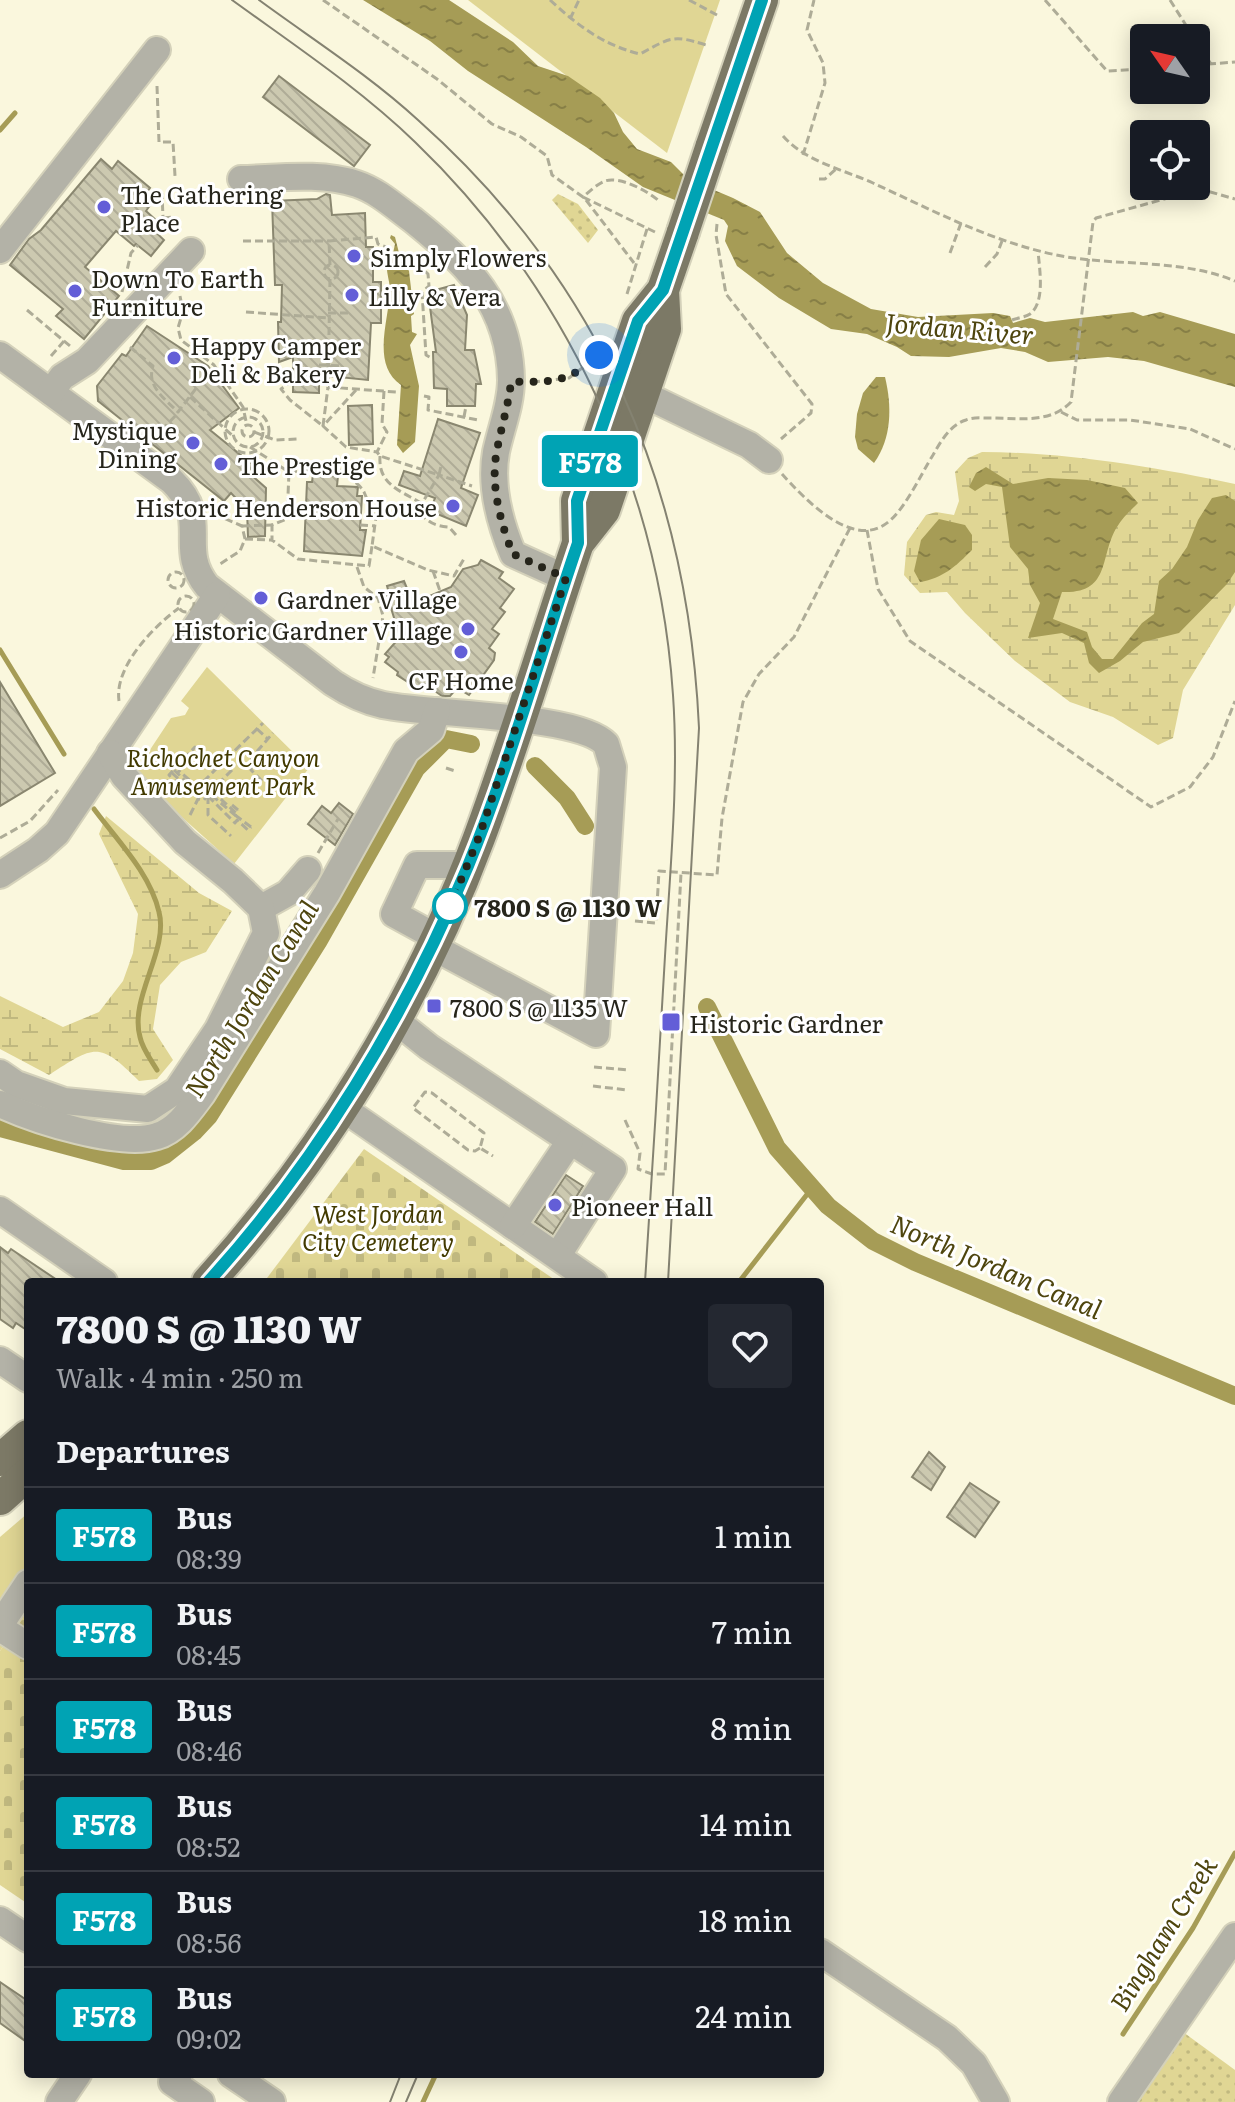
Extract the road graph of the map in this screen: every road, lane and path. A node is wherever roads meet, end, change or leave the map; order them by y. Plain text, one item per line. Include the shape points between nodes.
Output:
1 (323, 0) edge
2 (550, 0) edge
3 (579, 0) edge
4 (689, 0) edge
5 (762, 0) edge
6 (814, 0) edge
7 (1045, 0) edge
8 (1170, 0) edge
9 (717, 15) dead end
10 (570, 19) junction
11 (1185, 24) edge
12 (706, 45) dead end
13 (157, 50) dead end
14 (1235, 62) edge
15 (1211, 64) edge
16 (1130, 70) edge
17 (157, 81) dead end
18 (783, 136) dead end
19 (803, 155) junction
20 (837, 168) junction
21 (175, 176) dead end
22 (241, 179) dead end
23 (819, 179) dead end
24 (162, 193) dead end
25 (583, 197) junction
26 (1235, 199) edge
27 (659, 201) dead end
28 (175, 217) dead end
29 (163, 218) junction
30 (961, 223) junction
31 (717, 224) dead end
32 (151, 229) dead end
33 (647, 229) junction
34 (681, 238) junction
35 (1002, 239) junction
36 (243, 241) dead end
37 (329, 241) junction
38 (391, 249) dead end
39 (0, 250) edge
40 (1038, 250) junction
41 (191, 251) dead end
42 (950, 253) dead end
43 (408, 255) dead end
44 (1090, 260) junction
45 (634, 263) junction
46 (330, 265) junction
47 (985, 267) dead end
48 (330, 279) junction
49 (1235, 281) edge
50 (178, 284) dead end
51 (663, 290) junction
52 (626, 297) dead end
53 (27, 310) dead end
54 (246, 312) dead end
55 (350, 313) dead end
56 (328, 316) junction
57 (1012, 320) dead end
58 (117, 327) junction
59 (606, 347) dead end
60 (73, 349) dead end
61 (0, 355) edge
62 (433, 359) dead end
63 (214, 365) junction
64 (319, 365) dead end
65 (328, 365) junction
66 (343, 366) dead end
67 (293, 380) dead end
68 (511, 382) junction
69 (328, 387) junction
70 (356, 389) junction
71 (384, 391) junction
72 (51, 392) junction
73 (396, 392) dead end
74 (643, 394) junction
75 (424, 396) dead end
76 (190, 397) junction
77 (466, 406) dead end
78 (243, 409) junction
79 (178, 412) junction
80 (1061, 412) junction
81 (464, 417) junction
82 (244, 418) junction
83 (478, 420) dead end
84 (258, 421) junction
85 (323, 426) junction
86 (235, 427) junction
87 (225, 429) junction
88 (248, 430) junction
89 (266, 436) junction
90 (236, 439) junction
91 (299, 439) dead end
92 (147, 445) dead end
93 (231, 447) junction
94 (251, 447) junction
95 (1235, 449) edge
96 (255, 451) junction
97 (379, 454) junction
98 (769, 460) junction
99 (441, 466) dead end
100 (289, 472) junction
101 (439, 475) junction
102 (472, 486) dead end
103 (421, 503) junction
104 (286, 506) junction
105 (304, 511) dead end
106 (452, 520) dead end
107 (272, 525) junction
108 (360, 525) dead end
109 (242, 526) dead end
110 (375, 526) junction
111 (449, 527) junction
112 (850, 528) junction
113 (867, 530) junction
114 (456, 535) dead end
115 (245, 539) dead end
116 (272, 540) junction
117 (578, 543) junction
118 (372, 546) junction
119 (465, 557) dead end
120 (357, 567) junction
121 (433, 571) junction
122 (566, 578) junction
123 (179, 588) junction
124 (440, 591) dead end
125 (217, 595) junction
126 (183, 596) dead end
127 (179, 608) dead end
128 (381, 626) junction
129 (395, 643) dead end
130 (375, 685) dead end
131 (1235, 701) edge
132 (437, 711) junction
133 (120, 712) dead end
134 (519, 720) junction
135 (263, 723) dead end
136 (257, 729) junction
137 (273, 733) dead end
138 (268, 739) junction
139 (110, 753) junction
140 (217, 768) junction
141 (446, 768) dead end
142 (232, 770) dead end
143 (175, 771) junction
144 (455, 771) dead end
145 (262, 781) dead end
146 (60, 787) dead end
147 (210, 793) junction
148 (232, 805) dead end
149 (236, 814) junction
150 (338, 819) dead end
151 (176, 833) junction
152 (231, 836) dead end
153 (0, 838) edge
154 (468, 865) junction
155 (308, 870) joint
156 (681, 873) junction
157 (0, 875) edge
158 (261, 908) junction
159 (635, 921) dead end
160 (434, 942) junction
161 (394, 1019) junction
162 (594, 1067) dead end
163 (628, 1070) dead end
164 (0, 1073) edge
165 (593, 1086) dead end
166 (627, 1090) dead end
167 (0, 1104) edge
168 (341, 1107) junction
169 (625, 1120) dead end
170 (570, 1141) junction
171 (480, 1148) junction
172 (493, 1156) dead end
173 (0, 1210) edge
174 (513, 1226) junction
175 (558, 1255) junction
176 (98, 1278) edge
177 (211, 1278) edge
178 (589, 1278) edge
179 (0, 1360) edge
180 (24, 1376) edge
181 (24, 1439) edge
182 (0, 1460) edge
183 (24, 1478) edge
184 (0, 1499) edge
185 (24, 1589) edge
186 (0, 1626) edge
187 (24, 1643) edge
188 (0, 1920) edge
189 (24, 1936) edge
190 (1235, 1936) edge
191 (824, 1955) edge
192 (75, 2078) edge
193 (176, 2078) edge
194 (237, 2078) edge
195 (59, 2102) edge
196 (201, 2102) edge
197 (272, 2102) edge
198 (996, 2102) edge
199 (1121, 2102) edge

1 - 25 path via 492,124 547,156 552,175
2 - 10 path
3 - 10 path
4 - 9 path
5 - 34 main road, bridge
6 - 19 path via 807,30 823,63 825,83
7 - 16 path via 1107,71
8 - 11 path
10 - 12 path via 601,40 640,54 671,38
13 - 39 street
14 - 15 path
17 - 21 path via 159,142 173,142
18 - 19 path
19 - 20 path
20 - 23 path
20 - 30 path
22 - 68 street via 326,178 381,195 473,275 503,327
24 - 29 path
25 - 27 path via 614,180
25 - 33 path
25 - 45 path
26 - 44 path via 1200,189 1099,216 1093,222
28 - 29 path
29 - 32 path
30 - 35 path
30 - 42 path
31 - 98 path via 726,294 812,404 811,413 774,445
33 - 34 path
33 - 45 path
34 - 51 main road
35 - 40 path
35 - 47 path
36 - 37 path
37 - 38 path via 376,237 378,244
37 - 46 path
40 - 44 path
40 - 57 path via 1036,306
41 - 58 street
43 - 62 path via 428,274 429,286 422,292 426,355
44 - 49 path via 1182,267
44 - 80 path via 1071,402
45 - 52 path
46 - 48 path via 324,271
46 - 48 path via 338,271
48 - 56 path
50 - 63 path via 181,340
51 - 74 main road via 665,329
51 - 117 main road via 638,321 587,471 577,501
53 - 60 path
54 - 56 path
55 - 56 path
56 - 65 path
58 - 72 street
58 - 79 path via 153,366 155,389
59 - 68 path via 569,378
61 - 72 street
63 - 76 path
63 - 78 path
64 - 65 path
65 - 66 path
65 - 69 path
67 - 85 path via 281,389
68 - 122 street via 494,468 506,537 513,554
69 - 70 path
69 - 85 path
70 - 71 path
70 - 85 path
71 - 73 path
71 - 97 path via 382,424 387,432
72 - 125 street via 180,489 193,513 195,569
74 - 98 street via 749,445
74 - 117 main road via 604,510
75 - 81 path via 429,397 428,410
76 - 79 path
76 - 87 path
77 - 81 path
78 - 82 path
78 - 87 path via 232,415
78 - 89 path via 265,418
79 - 92 path
80 - 95 path via 1077,420 1130,420 1190,429
80 - 113 path via 1044,418 969,418 955,425 894,516
81 - 83 path
82 - 84 path
82 - 86 path
82 - 88 path
84 - 88 path
84 - 89 path
85 - 97 path via 346,447
86 - 88 path
86 - 90 path
87 - 90 path
87 - 93 path
88 - 89 path
88 - 90 path
88 - 94 path
89 - 91 path
89 - 94 path
89 - 96 path
90 - 93 path
90 - 94 path
93 - 96 path
94 - 96 path
96 - 100 path
97 - 101 path
97 - 103 path via 379,469 389,483
98 - 112 path via 812,506
99 - 101 path
100 - 104 path
100 - 110 path via 337,468 365,494
101 - 102 path
101 - 103 path
103 - 111 path via 418,510 426,519
104 - 105 path
104 - 107 path via 287,519
106 - 111 path
107 - 109 path
107 - 116 path
108 - 110 path
110 - 118 path
111 - 114 path
112 - 113 path
112 - 156 path via 800,626 752,683 743,702 717,875
113 - 131 path via 878,589 910,641 1151,807 1190,787 1213,757
115 - 116 path
116 - 120 path via 298,559
117 - 122 main road
118 - 120 path via 369,566
118 - 121 path
119 - 121 path via 454,576
120 - 128 path via 364,587 378,598
121 - 124 path
122 - 134 main road
123 - 123 path via 168,582 175,572 184,577
123 - 126 path
125 - 132 street via 343,690 381,704
125 - 139 street
127 - 133 path via 134,654 117,689
128 - 129 path
128 - 130 path
132 - 134 street
132 - 167 street via 431,730 406,751 327,893 178,1124 158,1136 114,1138
134 - 154 main road
134 - 160 street via 587,731 601,738 611,755 596,1034
135 - 136 path
136 - 138 path
136 - 140 path
137 - 138 path
138 - 145 path via 252,757 251,770
139 - 151 street
139 - 157 street via 57,833
140 - 143 path via 195,747
140 - 147 path via 201,784
141 - 144 path
142 - 147 path
143 - 143 path via 164,787 174,779 188,791
146 - 153 path via 30,821
147 - 149 path
147 - 149 path via 235,823 248,830 251,827
147 - 151 path via 198,799
147 - 152 path via 208,815
148 - 149 path
150 - 155 path
151 - 158 street
154 - 160 main road
154 - 160 street via 417,865 394,914
155 - 158 street via 288,893
156 - 159 path via 659,871 656,923
156 - 169 path via 665,1174 638,1169 640,1153
158 - 164 street via 266,933 218,1029 177,1090 148,1109 64,1101
160 - 161 main road
161 - 168 main road
161 - 170 street
162 - 163 path
165 - 166 path
168 - 174 street
168 - 177 main road
170 - 174 street
170 - 175 street via 613,1169
171 - 171 path via 484,1133 425,1092 413,1108 468,1150
171 - 172 path
173 - 176 street
174 - 175 street
175 - 178 street
179 - 180 street
181 - 182 main road
183 - 184 main road
185 - 186 street
186 - 187 street
188 - 189 street
190 - 199 street
191 - 198 street via 947,2038 974,2064
192 - 195 street
193 - 196 street via 172,2082
194 - 197 street

